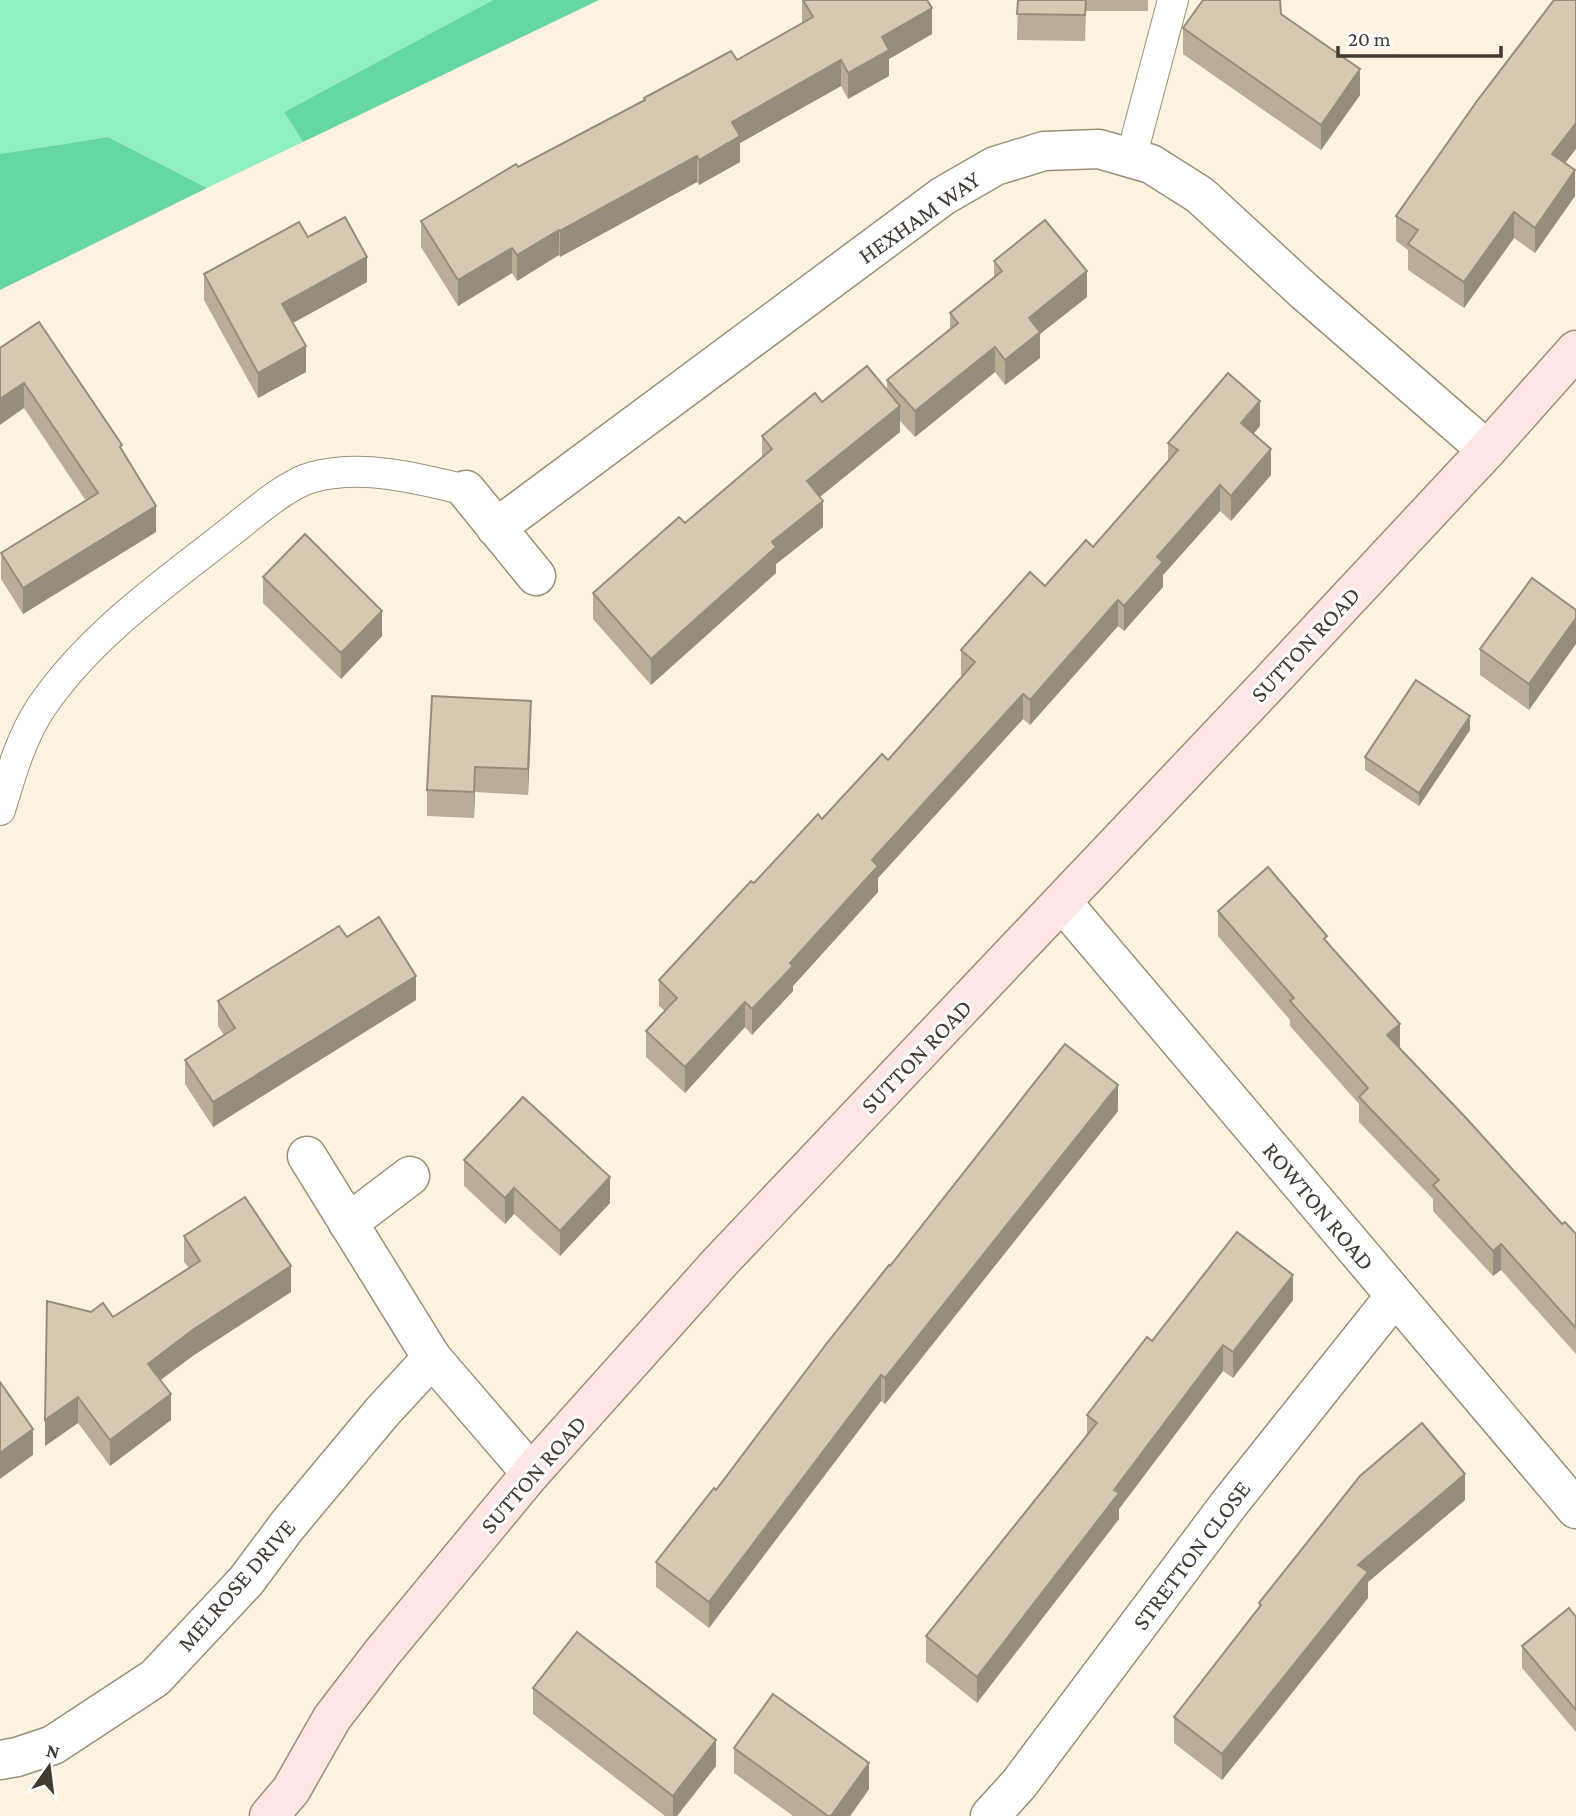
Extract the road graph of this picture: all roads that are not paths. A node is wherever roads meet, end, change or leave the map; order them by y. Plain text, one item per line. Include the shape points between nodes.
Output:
1 (1173, 0) edge
2 (1131, 158) junction
3 (1576, 350) edge
4 (1487, 450) junction
5 (466, 490) joint
6 (496, 528) junction
7 (536, 576) dead end
8 (0, 810) edge
9 (1062, 902) junction
10 (307, 1156) dead end
11 (410, 1176) dead end
12 (348, 1223) junction
13 (1395, 1296) junction
14 (432, 1358) junction
15 (531, 1473) junction
16 (1576, 1509) edge
17 (0, 1760) edge
18 (283, 1807) edge
19 (990, 1816) edge

1 - 2 lane
2 - 4 street, HEXHAM WAY via 1151,164 1200,195
2 - 6 street, HEXHAM WAY via 1099,149 1045,151 995,166 964,184
3 - 4 street, SUTTON ROAD
4 - 9 street, SUTTON ROAD
5 - 6 street
5 - 8 lane via 416,477 345,473 312,477 290,488 100,636 41,708 18,753
6 - 7 street
9 - 13 street, ROWTON ROAD
9 - 15 street, SUTTON ROAD via 720,1261
10 - 12 street
11 - 12 street
12 - 14 street
13 - 16 street, ROWTON ROAD
13 - 19 street, STRETTON CLOSE
14 - 15 street
14 - 17 street, MELROSE DRIVE via 287,1526 246,1581 155,1678 53,1745
15 - 18 street, SUTTON ROAD via 332,1718

